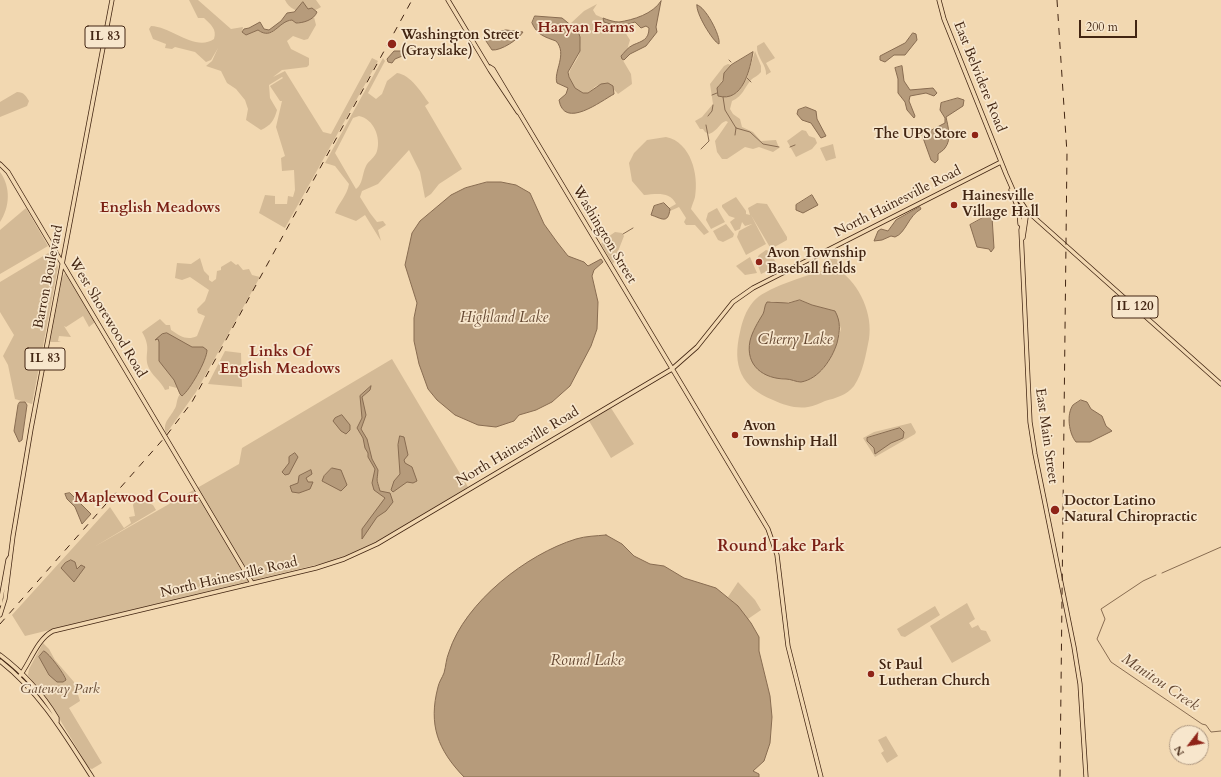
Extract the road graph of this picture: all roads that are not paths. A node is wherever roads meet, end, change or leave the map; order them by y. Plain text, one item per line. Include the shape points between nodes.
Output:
1 (112, 0) edge
2 (448, 0) edge
3 (939, 0) edge
4 (1001, 162) junction
5 (0, 164) edge
6 (1006, 174) junction
7 (1027, 211) junction
8 (1021, 230) junction
9 (1022, 239) junction
10 (63, 264) junction
11 (672, 369) junction
12 (1221, 384) edge
13 (10, 557) junction
14 (252, 583) junction
15 (0, 604) edge
16 (0, 615) edge
17 (0, 655) edge
18 (0, 661) edge
19 (22, 673) junction
20 (19, 677) junction
21 (57, 722) junction
22 (92, 777) edge
23 (821, 777) edge
24 (1086, 777) edge

1 - 10 main road, Barron Boulevard / IL 83
2 - 11 main road, Washington Street
3 - 4 main road, East Belvidere Road / IL 120 via 944,19
4 - 6 main road, IL 120
4 - 11 main road, North Hainesville Road via 753,288 733,302 698,347
5 - 10 main road, West Shorewood Road via 8,172
6 - 7 main road, IL 120
6 - 8 main road via 1018,209
7 - 8 main road, East Main Street
7 - 9 main road, East Main Street
7 - 12 main road, IL 120
8 - 9 main road, East Main Street
9 - 24 main road, East Main Street via 1030,422 1080,684
10 - 13 main road, Barron Boulevard / IL 83 via 31,425
10 - 14 main road, West Shorewood Road
11 - 14 main road, North Hainesville Road via 377,544 331,564
11 - 23 main road, Washington Street via 774,543 788,646
13 - 15 main road, Barron Boulevard
13 - 16 main road, Barron Boulevard / IL 83 via 6,599
14 - 19 main road, North Hainesville Road via 53,631 40,642
17 - 19 main road
18 - 20 main road
19 - 20 main road, North Hainesville Road
19 - 21 main road via 41,694
20 - 21 main road
21 - 22 main road

